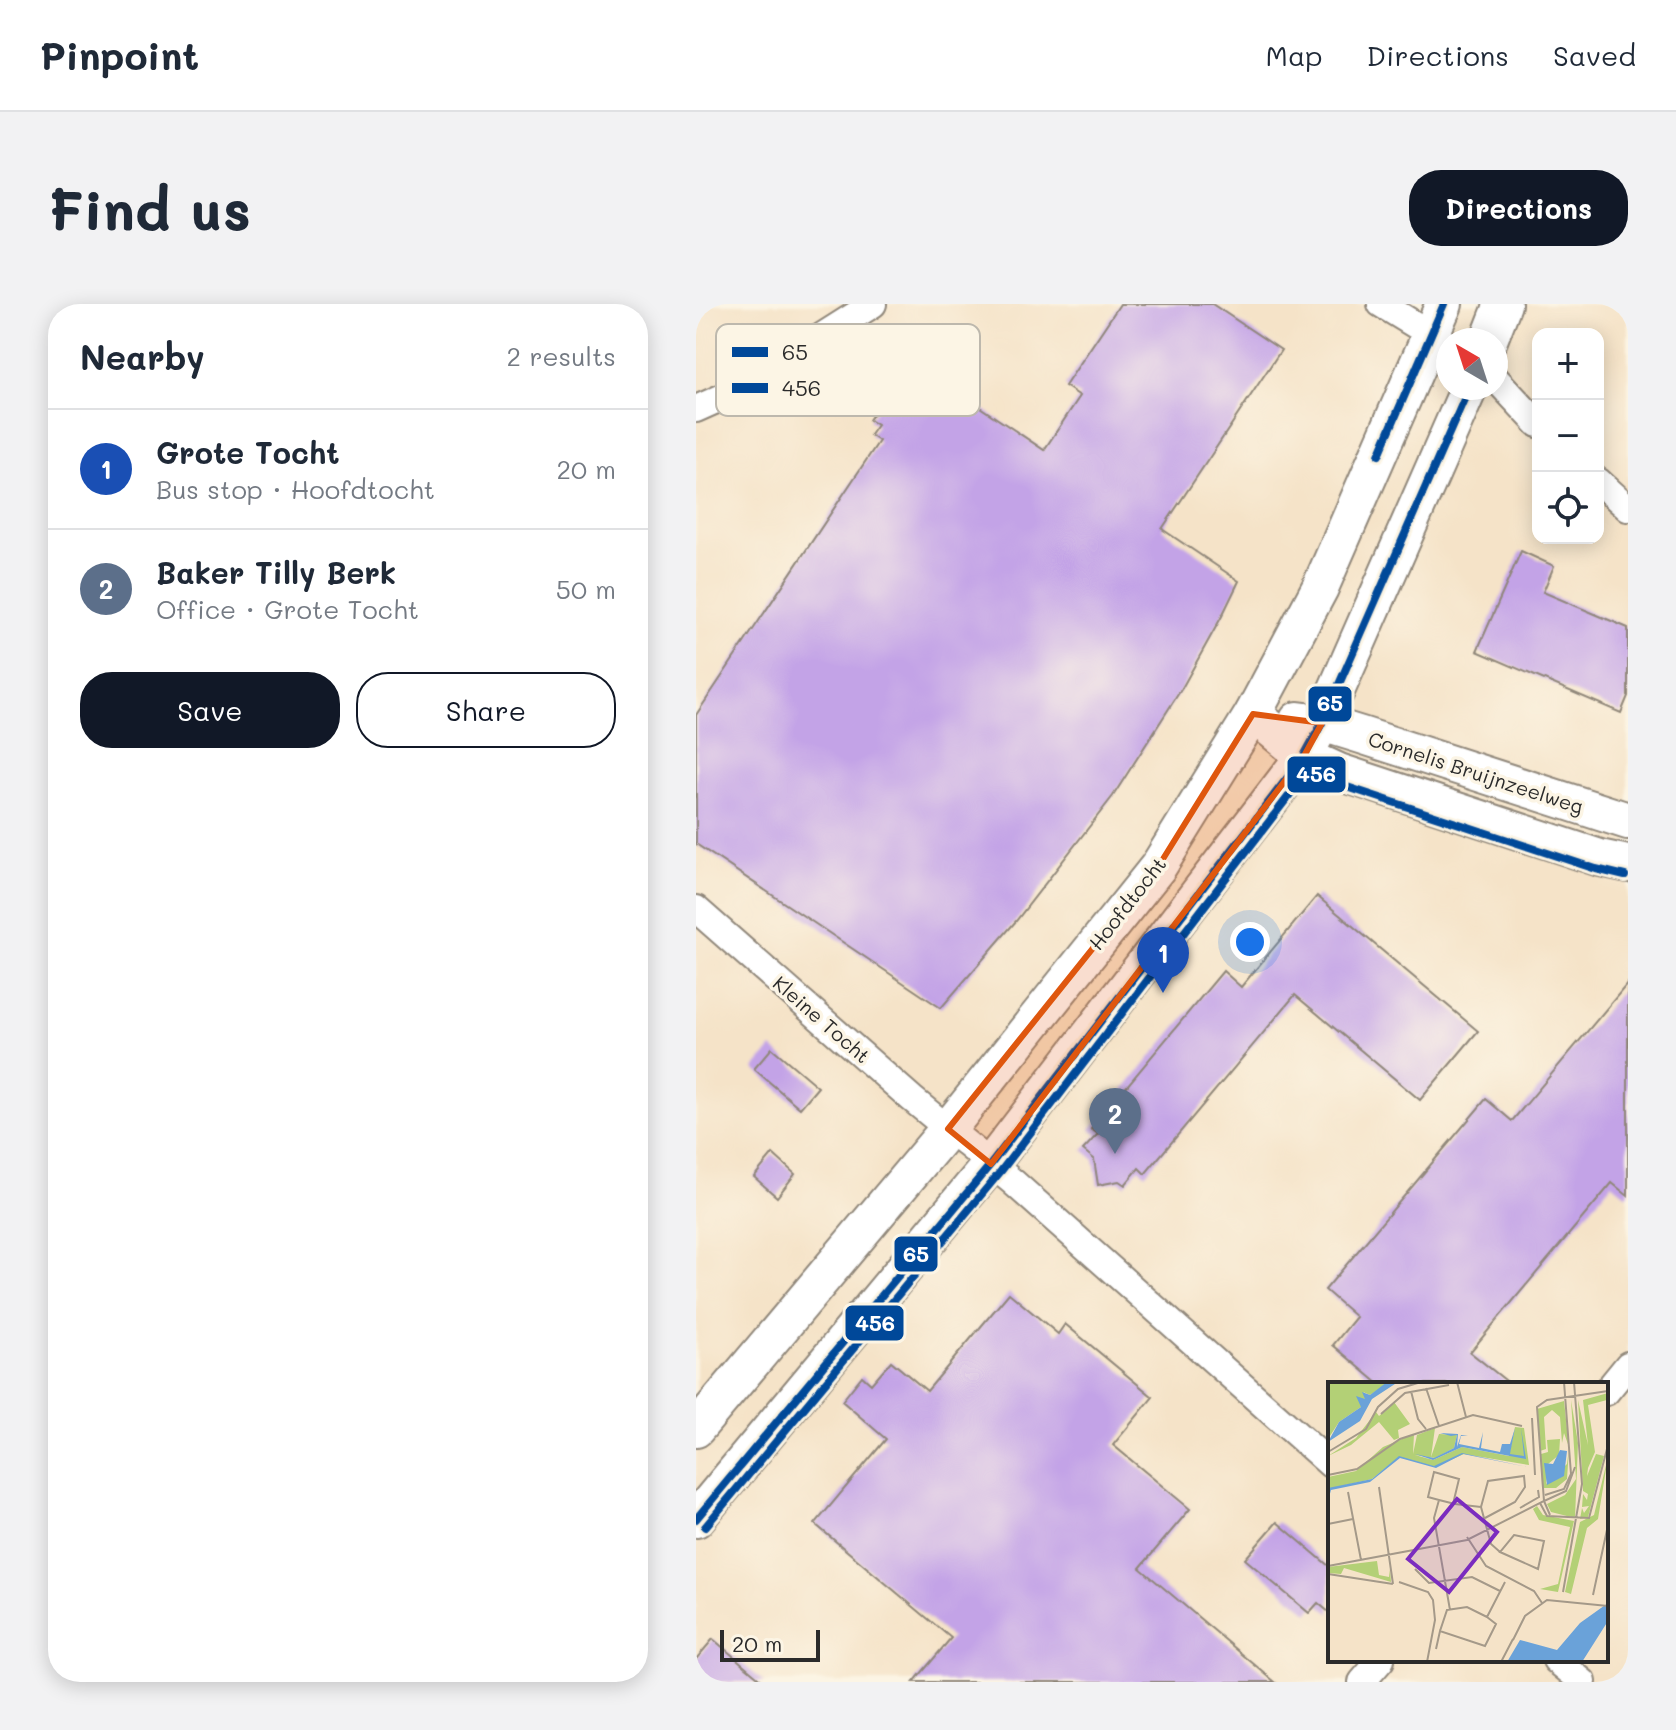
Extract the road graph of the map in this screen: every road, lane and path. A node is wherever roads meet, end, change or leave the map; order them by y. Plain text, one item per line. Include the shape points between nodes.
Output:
1 (873, 304) edge
2 (1381, 304) edge
3 (1503, 304) edge
4 (841, 324) edge
5 (1441, 328) edge
6 (1494, 328) edge
7 (1436, 339) edge
8 (1508, 392) edge
9 (716, 400) edge
10 (1464, 400) edge
11 (696, 409) edge
12 (1532, 418) edge
13 (1604, 486) edge
14 (1628, 508) edge
15 (1253, 714) junction
16 (1322, 723) junction
17 (1304, 756) junction
18 (1628, 821) edge
19 (1628, 864) edge
20 (696, 909) edge
21 (948, 1129) junction
22 (991, 1164) junction
23 (1628, 1365) edge
24 (1608, 1390) edge
25 (696, 1429) edge
26 (1328, 1462) edge
27 (696, 1519) edge
28 (1379, 1662) edge
29 (1558, 1662) edge
30 (1362, 1682) edge
31 (1583, 1682) edge

1 - 4 street
2 - 5 street
3 - 6 main road
7 - 15 main road, Hoofdtocht via 1320,588
8 - 12 street
9 - 11 street
10 - 16 main road
13 - 14 street
15 - 16 main road, Cornelis Bruijnzeelweg
15 - 17 main road
15 - 21 main road, Hoofdtocht via 1158,867
16 - 17 main road
16 - 18 main road, Cornelis Bruijnzeelweg
17 - 19 main road via 1339,772
17 - 22 main road
20 - 21 street, Kleine Tocht
21 - 22 street, Kleine Tocht
21 - 25 main road, Hoofdtocht
22 - 26 street, Kleine Tocht
22 - 27 main road
23 - 24 street
28 - 30 street
29 - 31 street

